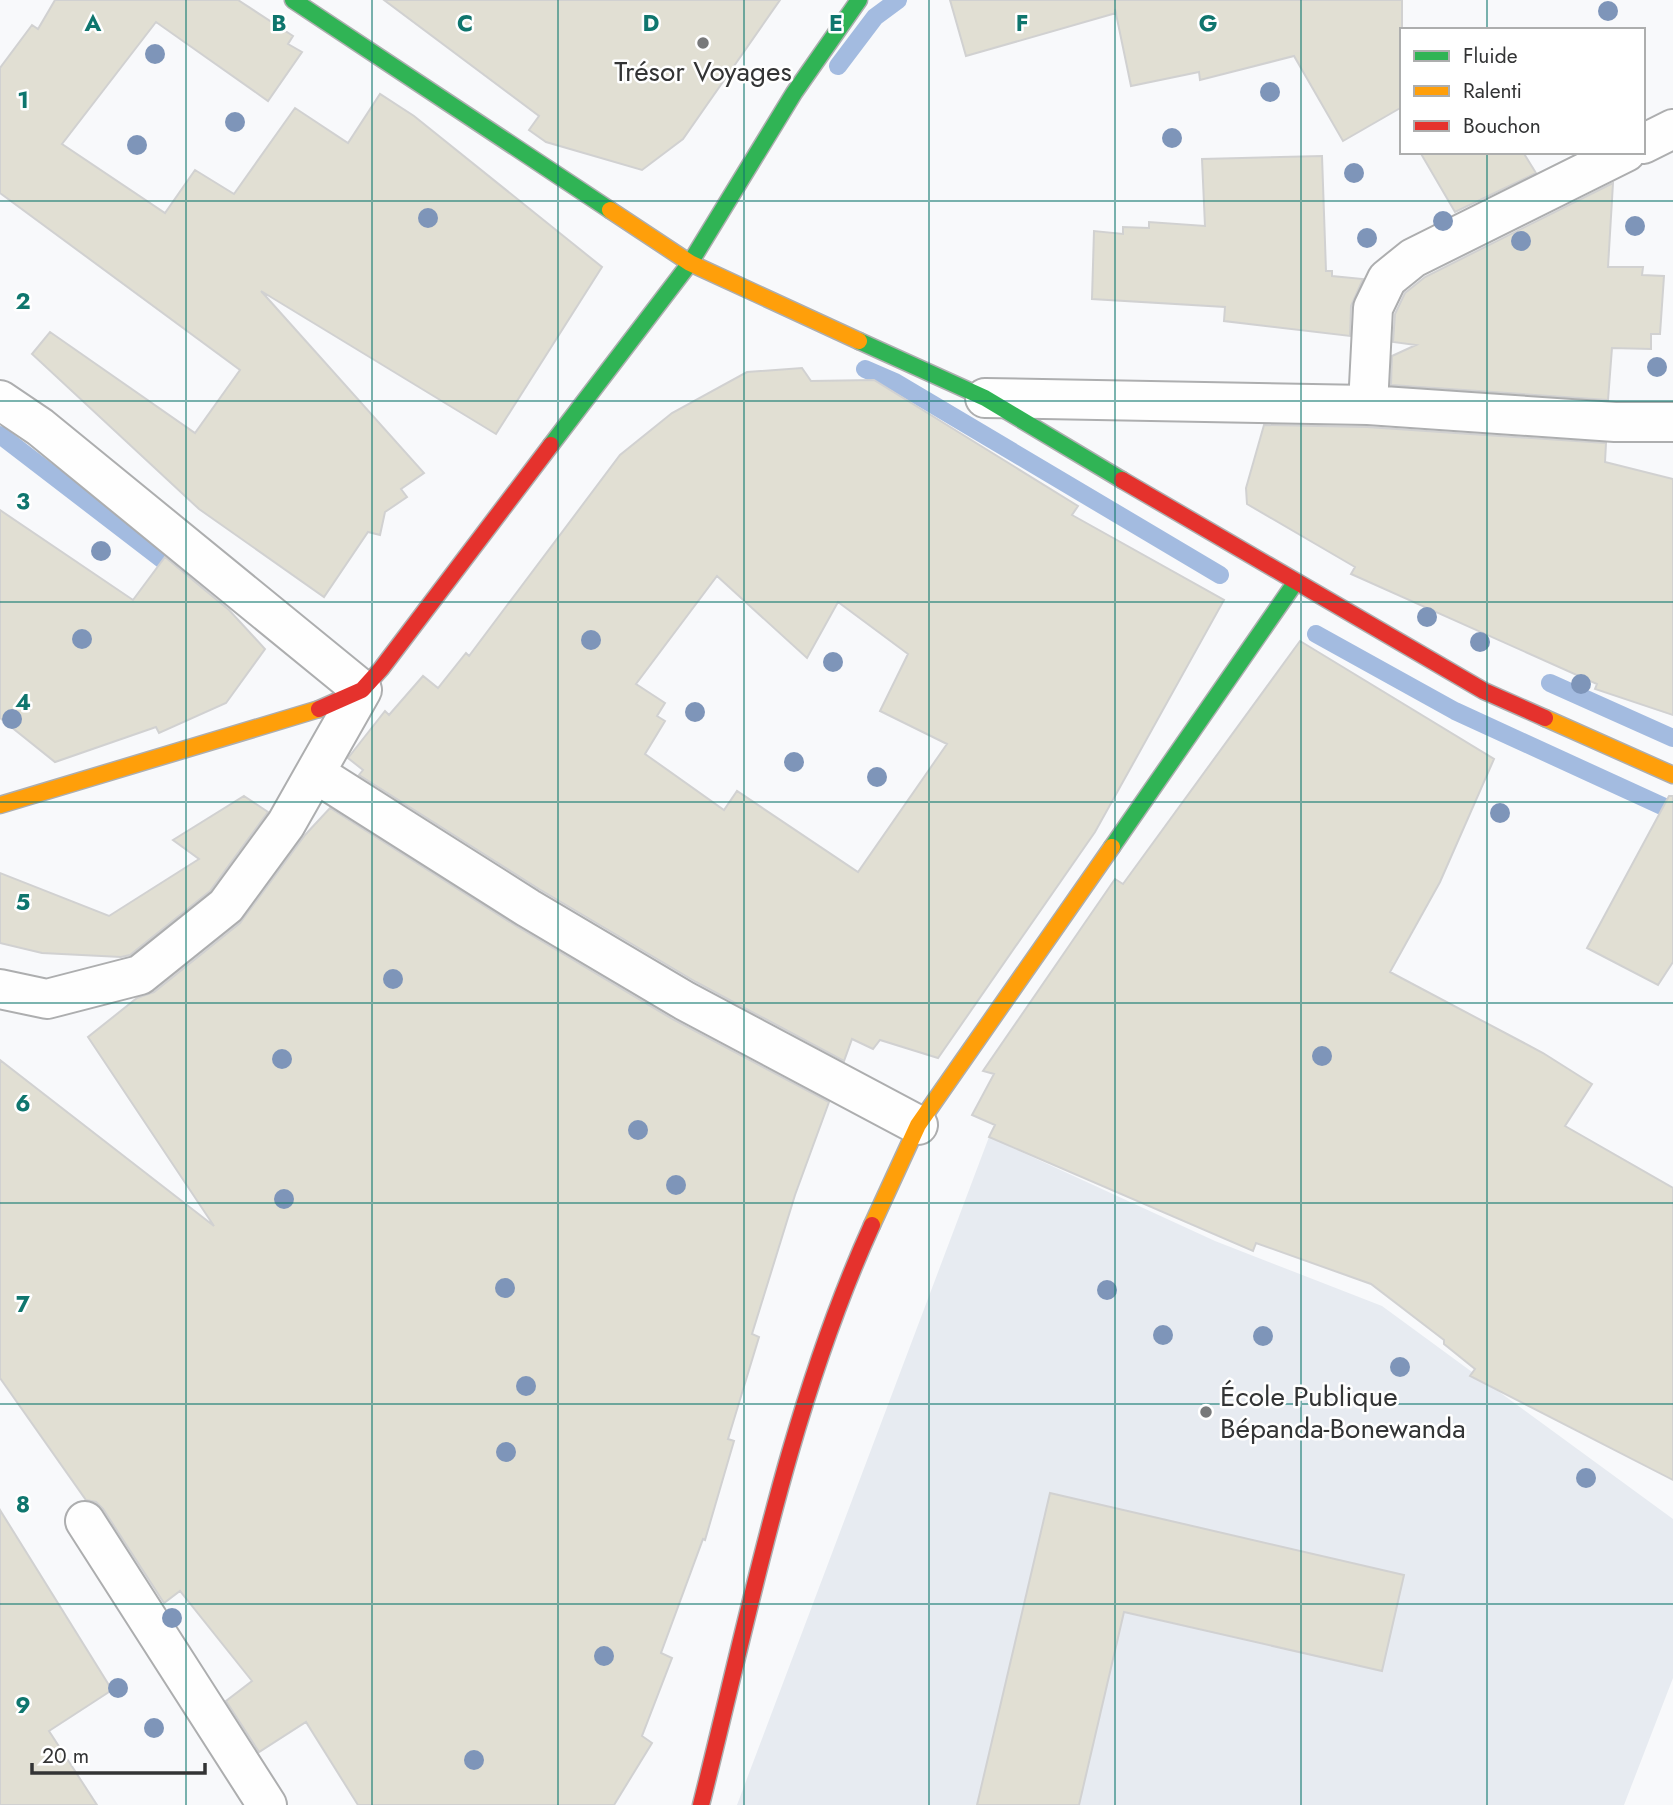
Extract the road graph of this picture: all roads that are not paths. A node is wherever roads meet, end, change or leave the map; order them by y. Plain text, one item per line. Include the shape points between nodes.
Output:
1 (293, 0) edge
2 (859, 0) edge
3 (1673, 129) edge
4 (1645, 143) edge
5 (1622, 154) edge
6 (690, 263) junction
7 (985, 398) junction
8 (0, 400) edge
9 (1368, 405) junction
10 (1673, 422) edge
11 (1295, 583) junction
12 (362, 690) junction
13 (315, 773) junction
14 (1673, 775) edge
15 (0, 806) edge
16 (0, 989) edge
17 (918, 1125) junction
18 (85, 1521) dead end
19 (700, 1803) edge
20 (267, 1805) edge

1 - 6 street
2 - 6 street via 794,93
3 - 4 street
5 - 9 street via 1413,258 1387,279 1373,308
6 - 7 street
6 - 12 street
7 - 9 street
7 - 11 street
8 - 12 street via 40,427
9 - 10 street
11 - 14 street via 1484,691
11 - 17 street
12 - 13 street
12 - 15 street via 335,704
13 - 16 street via 286,824 226,906 140,975 47,999
13 - 17 street via 674,994
17 - 19 street via 843,1290 790,1456
18 - 20 street

